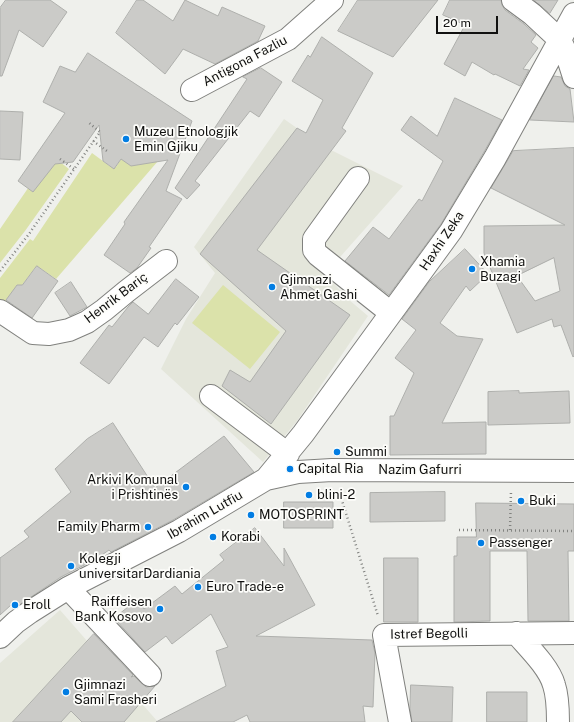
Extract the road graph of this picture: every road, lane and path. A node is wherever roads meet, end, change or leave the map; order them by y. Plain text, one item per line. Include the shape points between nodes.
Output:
1 (332, 0) edge
2 (513, 0) edge
3 (574, 16) edge
4 (560, 40) junction
5 (574, 78) edge
6 (192, 90) dead end
7 (88, 122) dead end
8 (93, 141) junction
9 (107, 151) dead end
10 (60, 159) dead end
11 (74, 170) junction
12 (358, 178) dead end
13 (166, 261) dead end
14 (0, 271) edge
15 (0, 311) edge
16 (392, 313) junction
17 (211, 396) dead end
18 (288, 454) junction
19 (574, 458) edge
20 (332, 470) junction
21 (511, 471) junction
22 (552, 471) junction
23 (574, 471) edge
24 (266, 479) junction
25 (459, 530) dead end
26 (510, 530) junction
27 (574, 531) edge
28 (68, 588) junction
29 (516, 633) junction
30 (574, 633) edge
31 (384, 635) junction
32 (0, 637) edge
33 (150, 676) dead end
34 (400, 722) edge
35 (558, 722) edge

1 - 6 street, Antigona Fazliu via 288,39
2 - 4 street
3 - 4 street, Haxhi Zeka
4 - 5 street
4 - 16 street, Haxhi Zeka via 495,158 451,231
7 - 8 path via 100,132
8 - 9 path
8 - 11 path
10 - 11 path
11 - 14 path
12 - 16 street via 314,239 314,250 318,256
13 - 15 street, Henrik Bariç via 104,310 69,330 49,334 32,333
16 - 18 street, Haxhi Zeka
17 - 18 street
18 - 24 street, Haxhi Zeka
19 - 22 street
20 - 21 street, Nazim Gafurri
20 - 24 street, Nazim Gafurri via 298,472
20 - 31 path
21 - 22 street, Nazim Gafurri
21 - 26 path
22 - 23 street, Nazim Gafurri
24 - 28 street, Ibrahim Lutfiu via 179,531
25 - 26 path
26 - 27 path
28 - 32 street, Ibrahim Lutfiu via 16,622
28 - 33 street
29 - 30 street, Istref Begolli
29 - 31 street, Istref Begolli
29 - 35 street via 546,668 554,683
31 - 34 street, Istref Begolli

